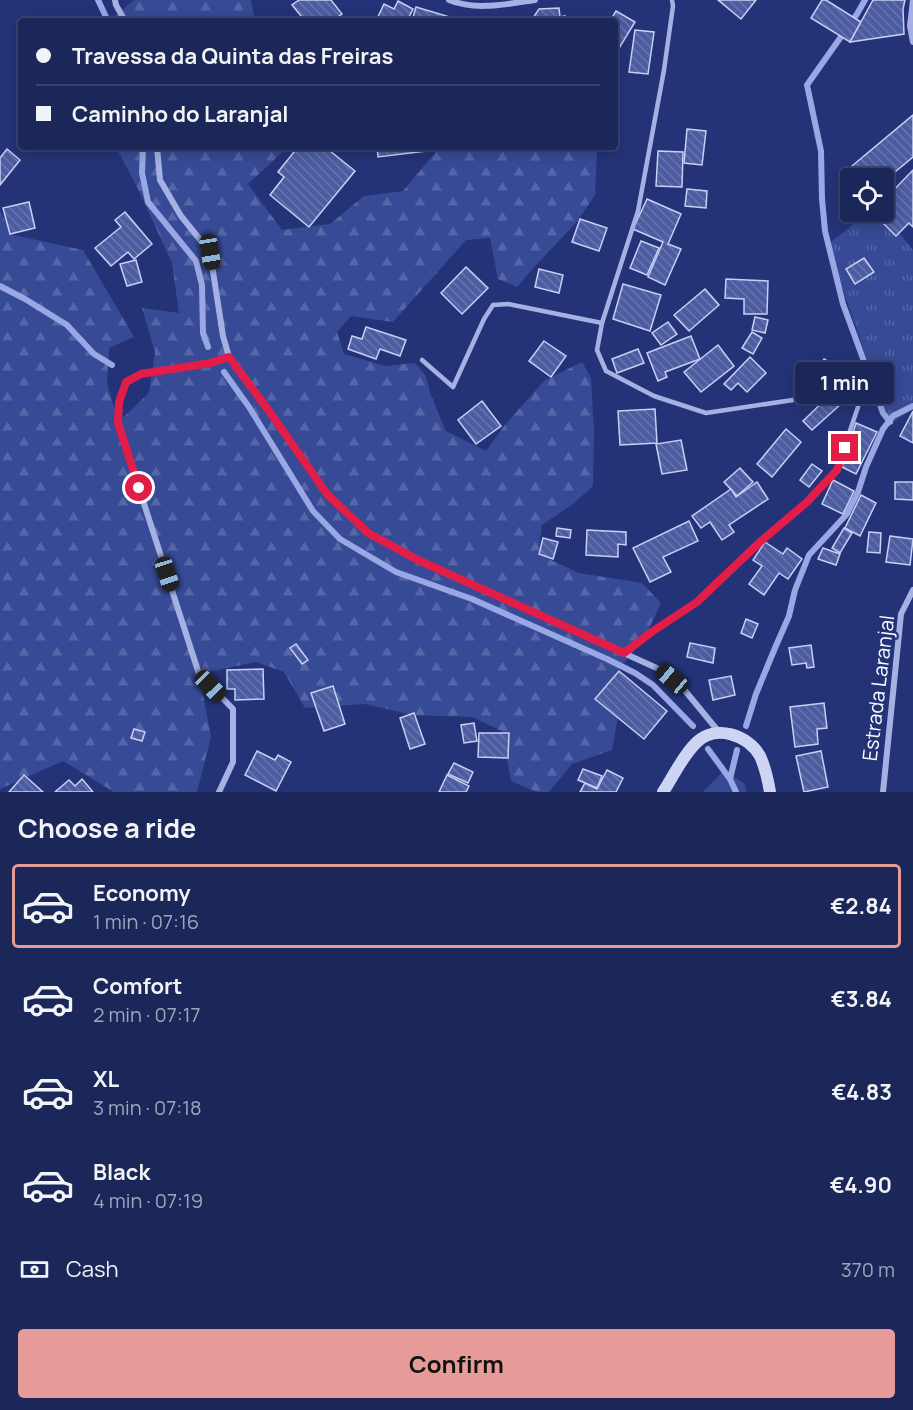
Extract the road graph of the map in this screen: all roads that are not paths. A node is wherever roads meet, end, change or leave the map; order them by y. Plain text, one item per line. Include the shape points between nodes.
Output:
1 (449, 0) edge
2 (535, 0) edge
3 (672, 0) edge
4 (912, 0) edge
5 (116, 2) edge
6 (124, 18) edge
7 (913, 42) edge
8 (157, 150) edge
9 (602, 323) junction
10 (229, 357) junction
11 (422, 360) dead end
12 (913, 590) edge
13 (624, 653) junction
14 (718, 732) junction
15 (219, 792) edge
16 (663, 792) edge
17 (770, 792) edge
18 (883, 792) edge

1 - 2 street via 494,6
3 - 9 lane via 639,211
4 - 7 street
5 - 6 street
8 - 10 street via 160,180 181,216 210,252
9 - 11 lane via 508,304 493,305 453,387
9 - 13 lane via 597,350 606,371 654,396 706,412 793,400 830,379 848,374 861,387 837,470 697,602
10 - 13 street via 327,494 368,533 418,560
10 - 15 street via 141,374 126,382 119,402 118,423 199,674 232,709 233,762
12 - 18 street, Estrada Laranjal via 901,614
13 - 14 street via 661,670 682,687
14 - 16 main road via 699,740 688,751
14 - 17 main road via 730,733 752,747 759,756

